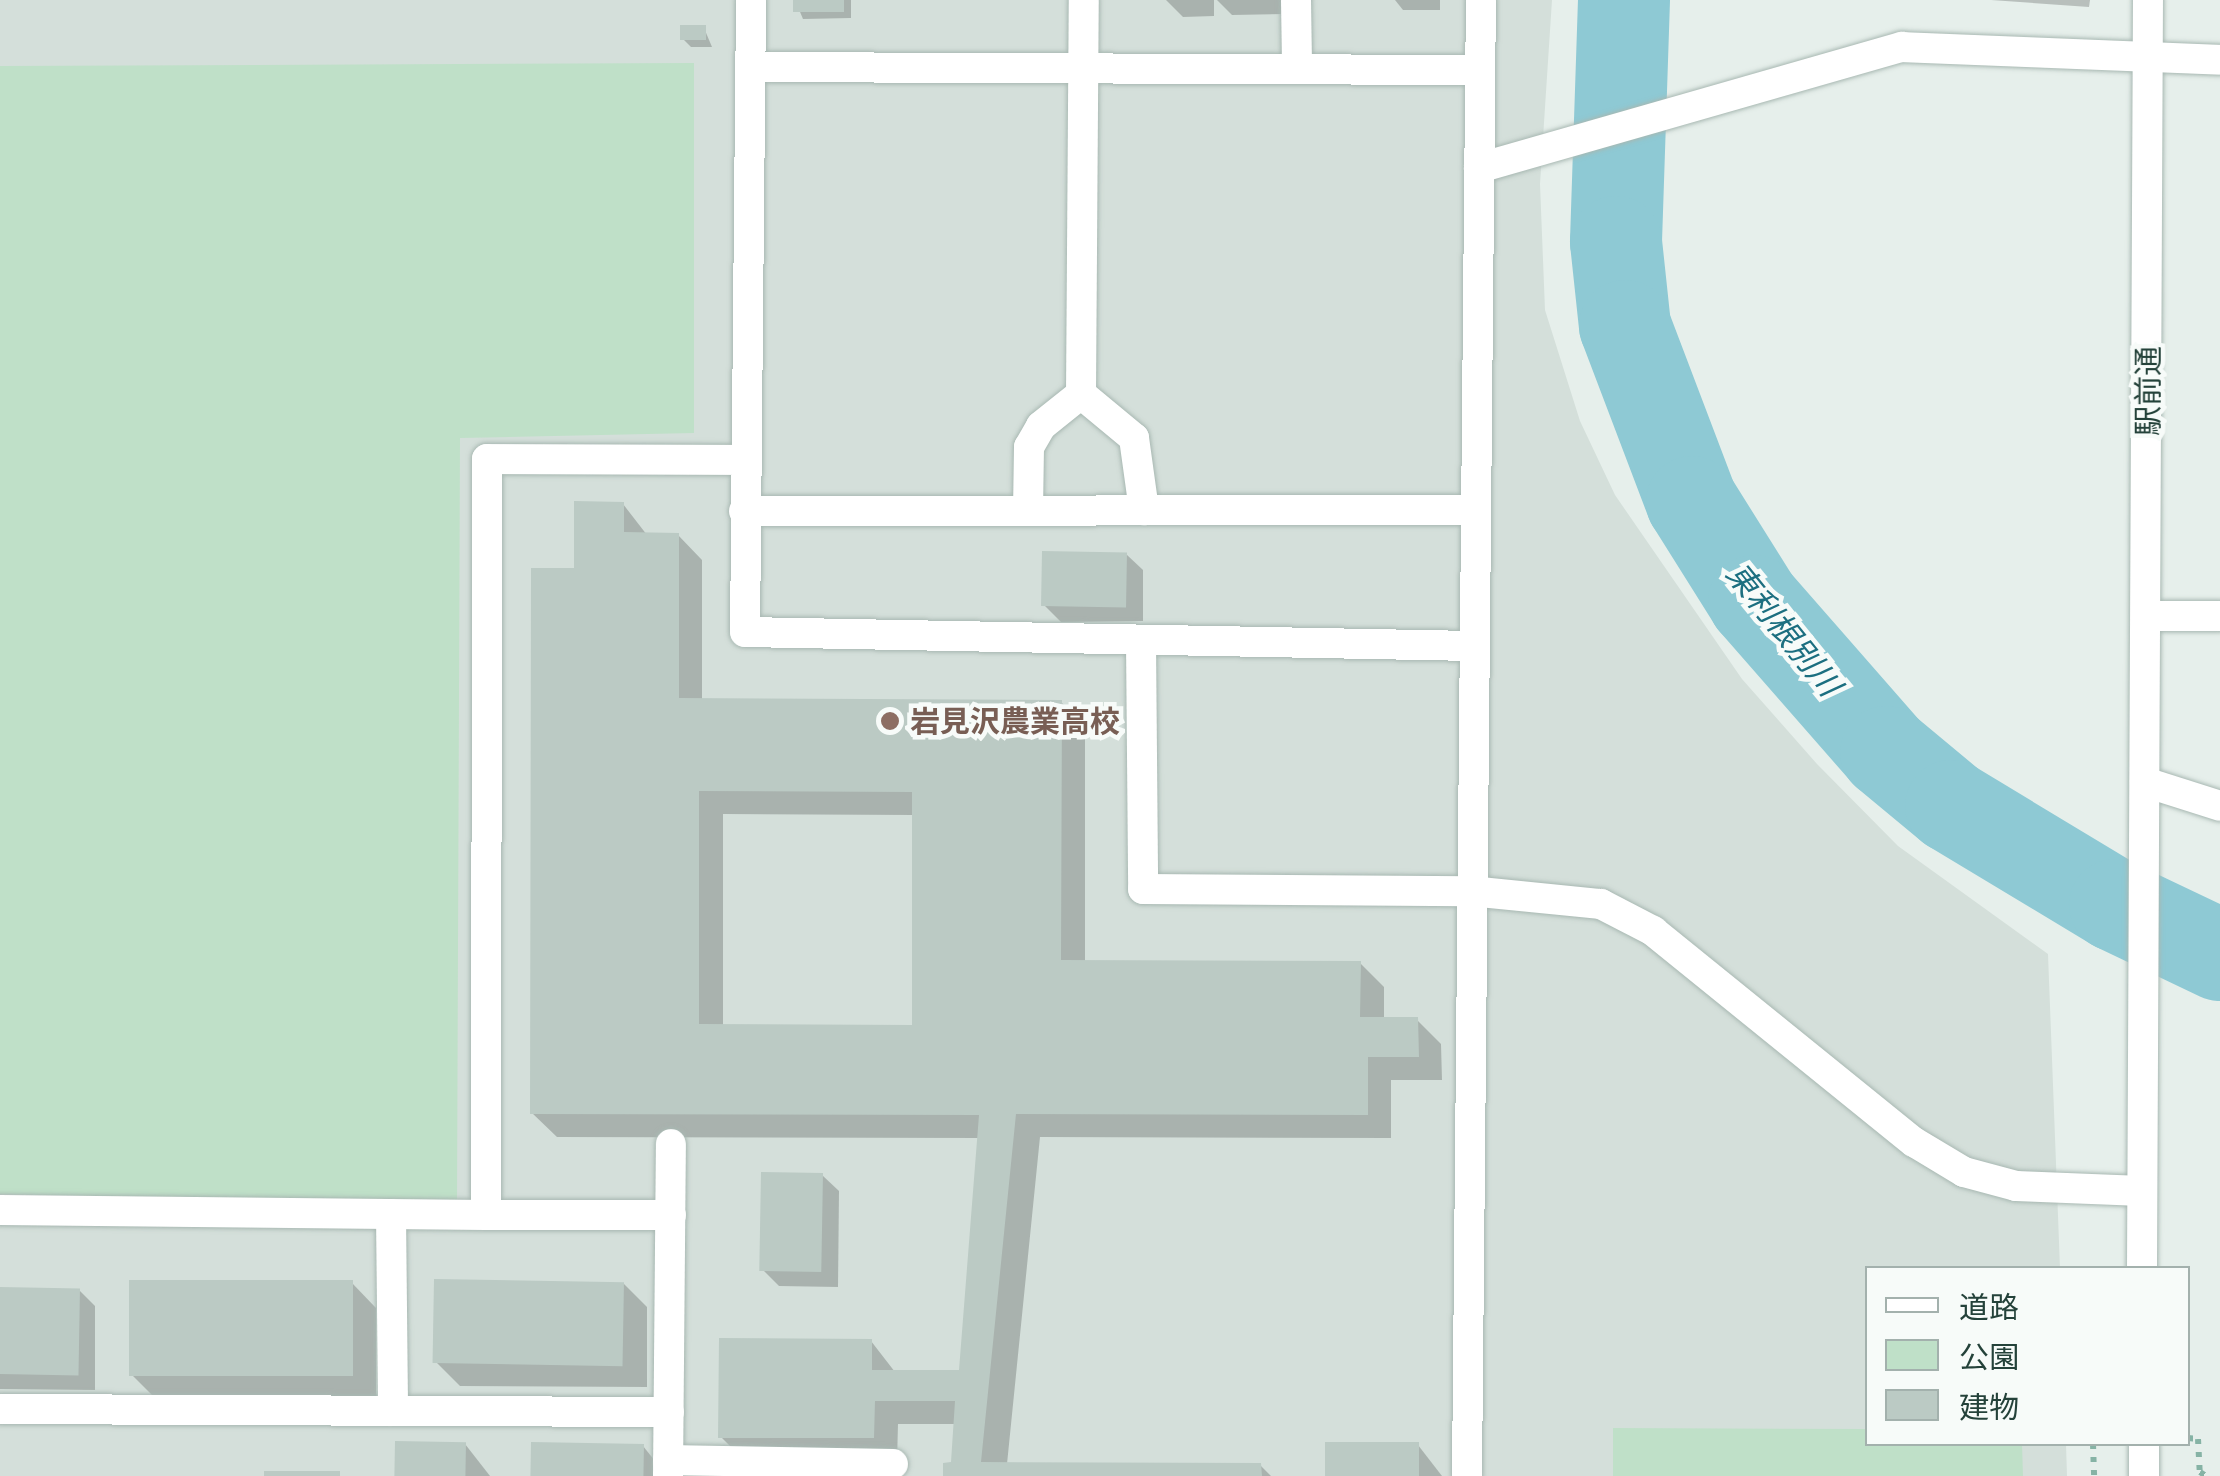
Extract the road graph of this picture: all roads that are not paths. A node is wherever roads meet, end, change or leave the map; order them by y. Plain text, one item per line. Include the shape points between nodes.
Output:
1 (751, 0) edge
2 (1084, 0) edge
3 (1296, 0) edge
4 (1480, 0) edge
5 (2148, 0) edge
6 (2148, 59) junction
7 (2220, 60) edge
8 (1083, 66) junction
9 (751, 67) junction
10 (1296, 67) junction
11 (1480, 70) junction
12 (1479, 168) junction
13 (1081, 394) junction
14 (744, 460) junction
15 (1144, 510) junction
16 (1474, 510) junction
17 (744, 511) junction
18 (1028, 511) junction
19 (2147, 616) junction
20 (2220, 616) edge
21 (1141, 642) junction
22 (1474, 646) junction
23 (2144, 796) junction
24 (2220, 806) edge
25 (1470, 891) junction
26 (671, 1144) dead end
27 (2142, 1191) junction
28 (0, 1210) edge
29 (391, 1214) junction
30 (486, 1215) junction
31 (671, 1216) junction
32 (2142, 1266) edge
33 (0, 1409) edge
34 (393, 1411) junction
35 (669, 1412) junction
36 (2144, 1446) edge
37 (893, 1464) dead end
38 (668, 1468) edge
39 (1467, 1476) edge
40 (2144, 1476) edge

1 - 9 street
2 - 8 street
3 - 10 street
4 - 11 street
5 - 6 street, 駅前通
6 - 7 street
6 - 12 street via 1902,48
6 - 19 street, 駅前通
8 - 9 street
8 - 10 street
8 - 13 street
9 - 14 street
10 - 11 street
11 - 12 street
12 - 16 street
13 - 15 street via 1134,438
13 - 18 street via 1042,426 1029,447
14 - 17 street
14 - 30 street via 487,459
15 - 16 street
15 - 18 street
16 - 22 street
17 - 18 street
17 - 21 street via 744,632
19 - 20 street
19 - 23 street, 駅前通
21 - 22 street
21 - 25 street via 1143,888
22 - 25 street
23 - 24 street
23 - 27 street, 駅前通
25 - 27 street via 1572,896 1641,924 1914,1142 1964,1172 2016,1186
25 - 39 street
26 - 31 street
27 - 32 street, 駅前通
28 - 29 street
29 - 30 street
29 - 34 street
30 - 31 street
31 - 35 street
33 - 34 street
34 - 35 street
35 - 38 street
36 - 40 street
37 - 38 street

